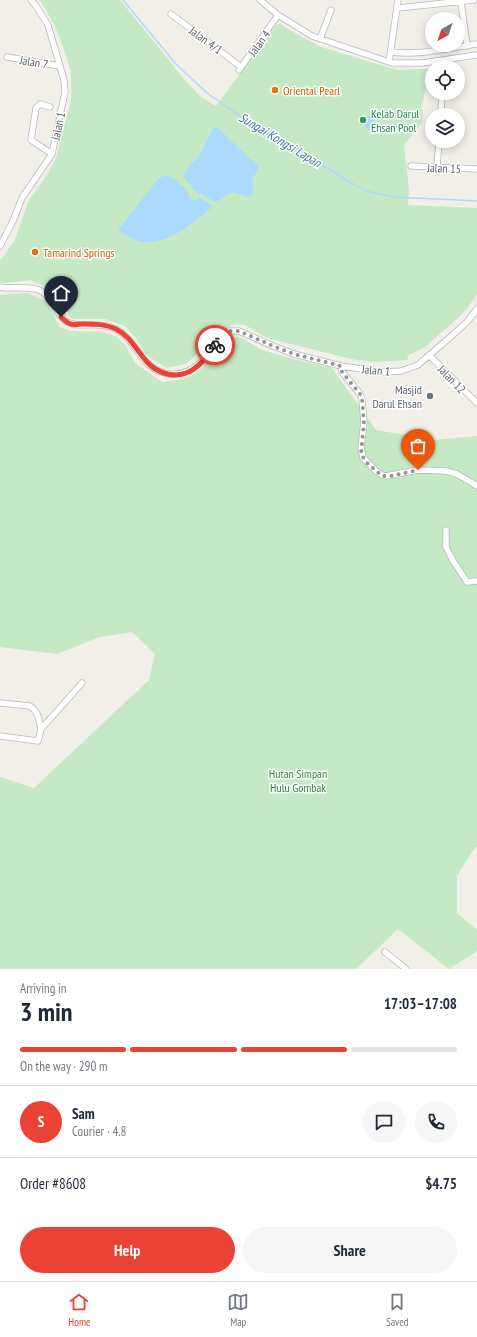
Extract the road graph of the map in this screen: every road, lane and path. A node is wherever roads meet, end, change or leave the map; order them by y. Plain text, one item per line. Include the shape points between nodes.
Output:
1 (31, 0) edge
2 (260, 0) edge
3 (398, 0) edge
4 (474, 0) edge
5 (461, 2) junction
6 (398, 8) junction
7 (331, 10) dead end
8 (171, 14) dead end
9 (278, 15) junction
10 (320, 39) junction
11 (477, 44) edge
12 (467, 46) junction
13 (391, 52) junction
14 (477, 55) edge
15 (7, 57) dead end
16 (443, 60) edge
17 (389, 62) junction
18 (425, 62) edge
19 (60, 66) junction
20 (240, 68) joint
21 (50, 107) dead end
22 (438, 148) edge
23 (52, 154) junction
24 (410, 166) dead end
25 (437, 167) junction
26 (477, 169) edge
27 (0, 246) edge
28 (0, 287) edge
29 (477, 309) edge
30 (428, 355) junction
31 (341, 366) junction
32 (477, 403) edge
33 (477, 486) edge
34 (446, 530) dead end
35 (477, 581) edge
36 (82, 683) dead end
37 (0, 703) edge
38 (41, 729) junction
39 (0, 736) edge
40 (385, 952) dead end
41 (406, 969) edge

1 - 19 street, Jalan 1 via 48,25
2 - 9 street
3 - 6 street
4 - 5 street
5 - 6 street
5 - 12 street
6 - 13 street
7 - 10 street
8 - 20 street, Jalan 4/1
9 - 10 street
9 - 20 street, Jalan 4
10 - 17 street
11 - 12 street
12 - 13 street via 421,53
13 - 17 street
14 - 16 street
15 - 19 street, Jalan 7
17 - 18 street
19 - 23 street, Jalan 1 via 65,92
21 - 23 street via 40,104 36,108 31,140
22 - 25 street
23 - 27 street, Jalan 1 via 22,198
24 - 25 street, Jalan 15
25 - 26 street, Jalan 15
28 - 31 street, Jalan 1 via 37,289 46,295 66,322 72,325 106,325 117,330 148,363 167,374 187,373 208,355 228,331 239,331 294,354
29 - 30 street, Jalan 1 via 467,322
30 - 31 street, Jalan 1 via 418,365 401,371 383,372
30 - 32 street, Jalan 12
31 - 33 street via 342,372 362,399 364,422 361,454 377,472 386,476 418,470 446,471 457,474
34 - 35 street via 446,547 452,559 467,582
36 - 38 street
37 - 38 street via 30,706 36,711
38 - 39 street via 38,741
40 - 41 street

